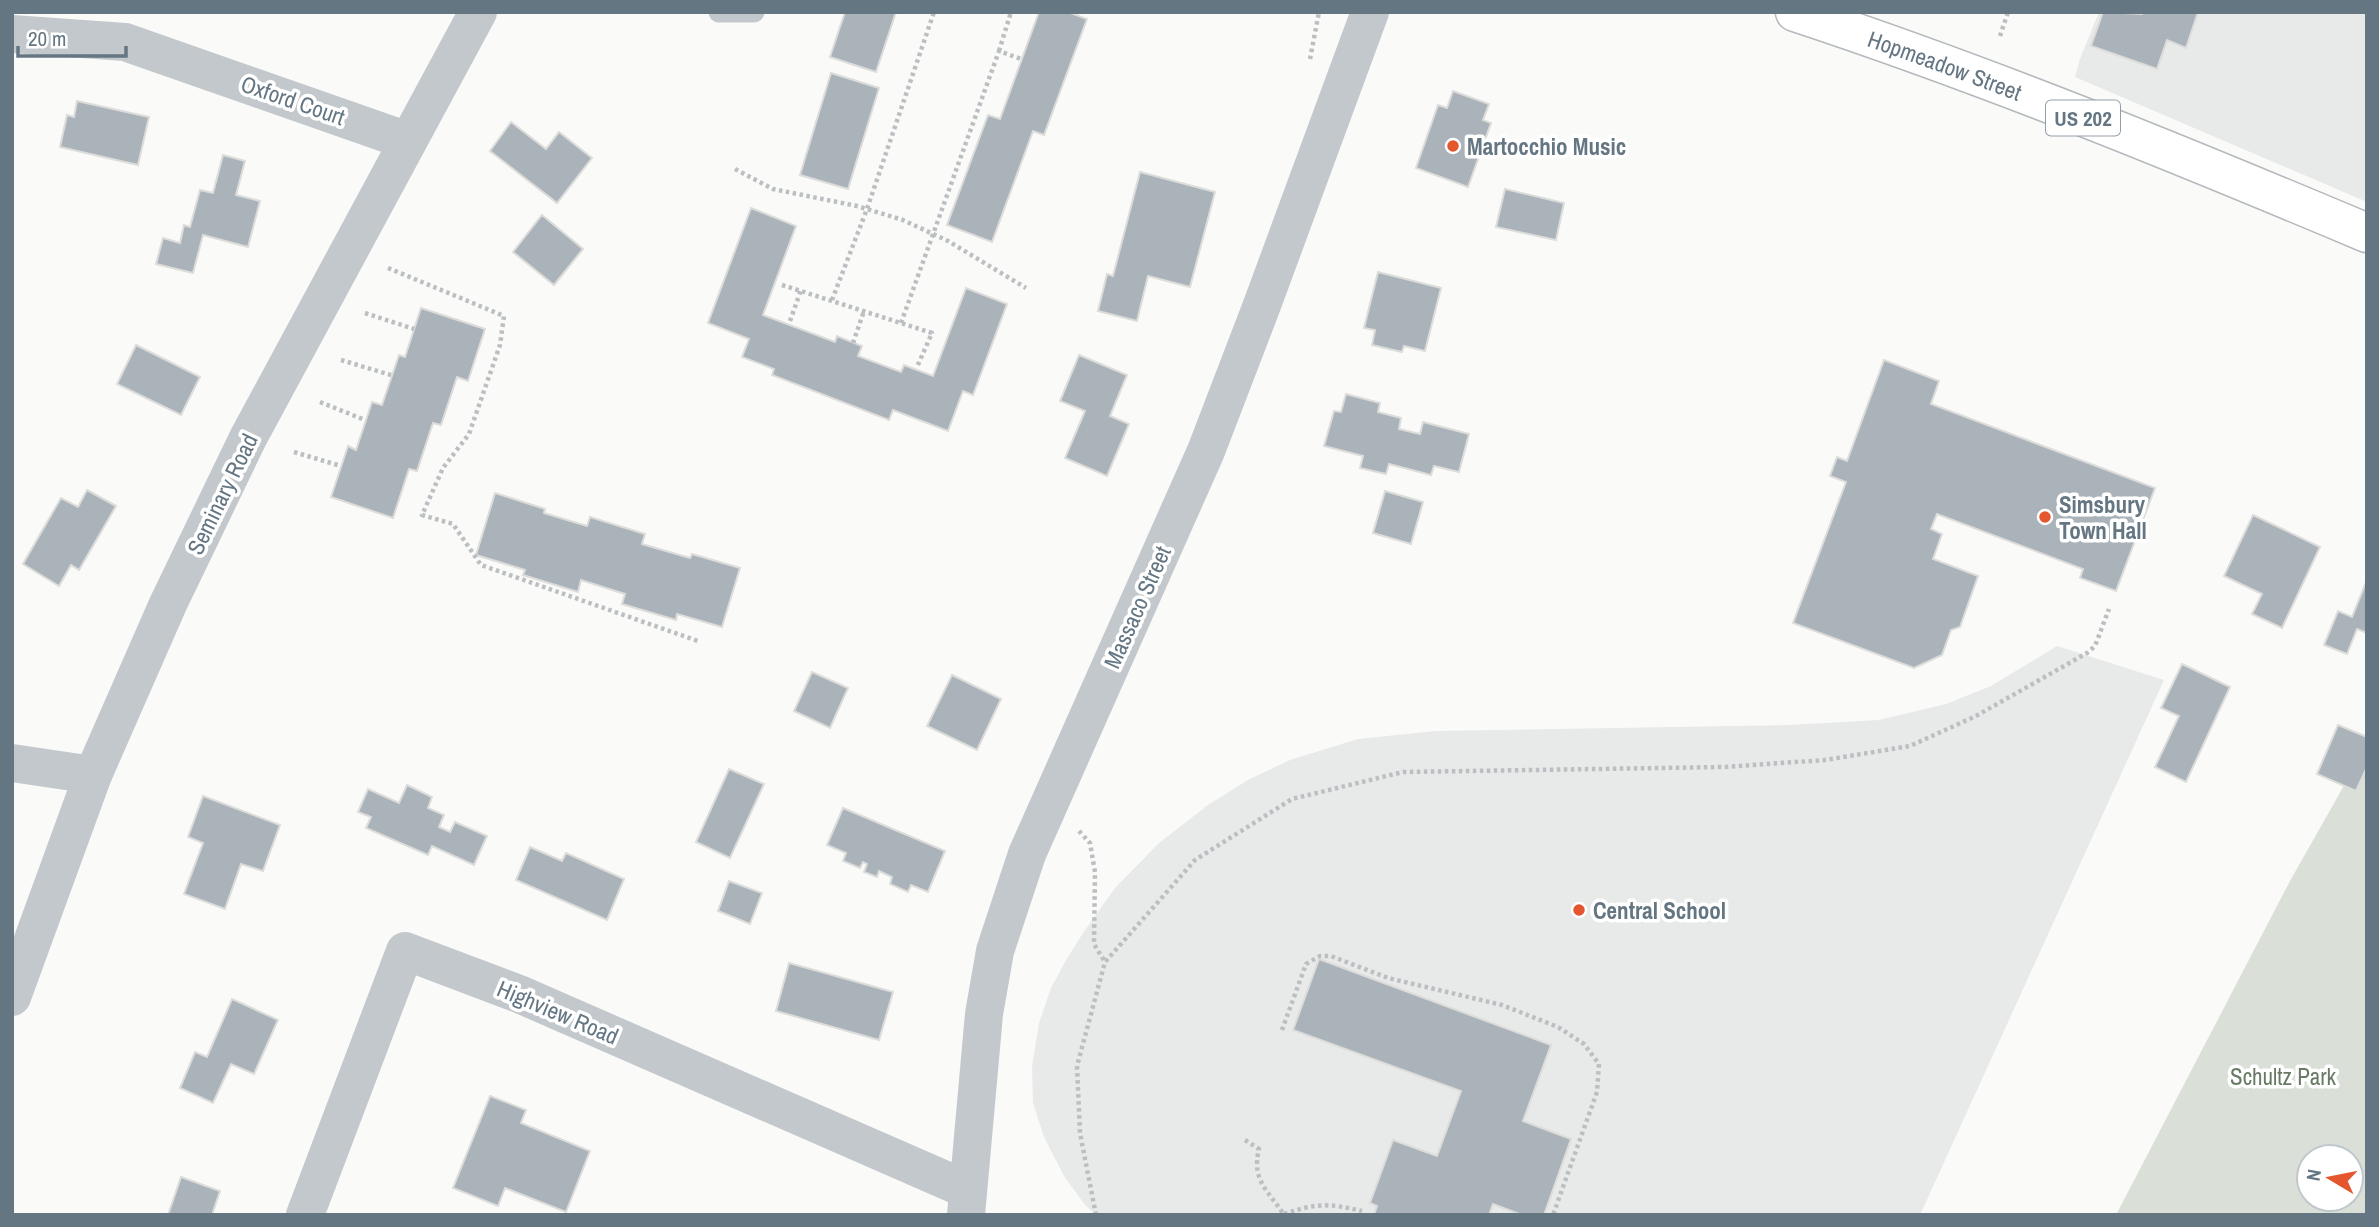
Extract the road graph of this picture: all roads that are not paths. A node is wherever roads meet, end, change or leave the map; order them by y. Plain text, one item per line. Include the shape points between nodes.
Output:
1 (478, 12) edge
2 (719, 12) edge
3 (754, 12) edge
4 (1370, 12) edge
5 (1795, 12) edge
6 (1868, 24) edge
7 (12, 34) edge
8 (408, 141) junction
9 (2367, 233) edge
10 (12, 763) edge
11 (93, 775) junction
12 (12, 997) edge
13 (967, 1202) edge
14 (306, 1215) edge

1 - 8 street, Seminary Road
2 - 3 lane
4 - 13 street, Massaco Street via 1206,451 1023,866 995,951 984,1014
5 - 6 highway, Hopmeadow Street / US 202
6 - 9 highway, Hopmeadow Street / US 202 via 2042,101
7 - 8 street, Oxford Court via 125,42
8 - 11 street, Seminary Road via 248,438
10 - 11 street
11 - 12 street, Seminary Road
13 - 14 street, Highview Road via 519,993 405,951

